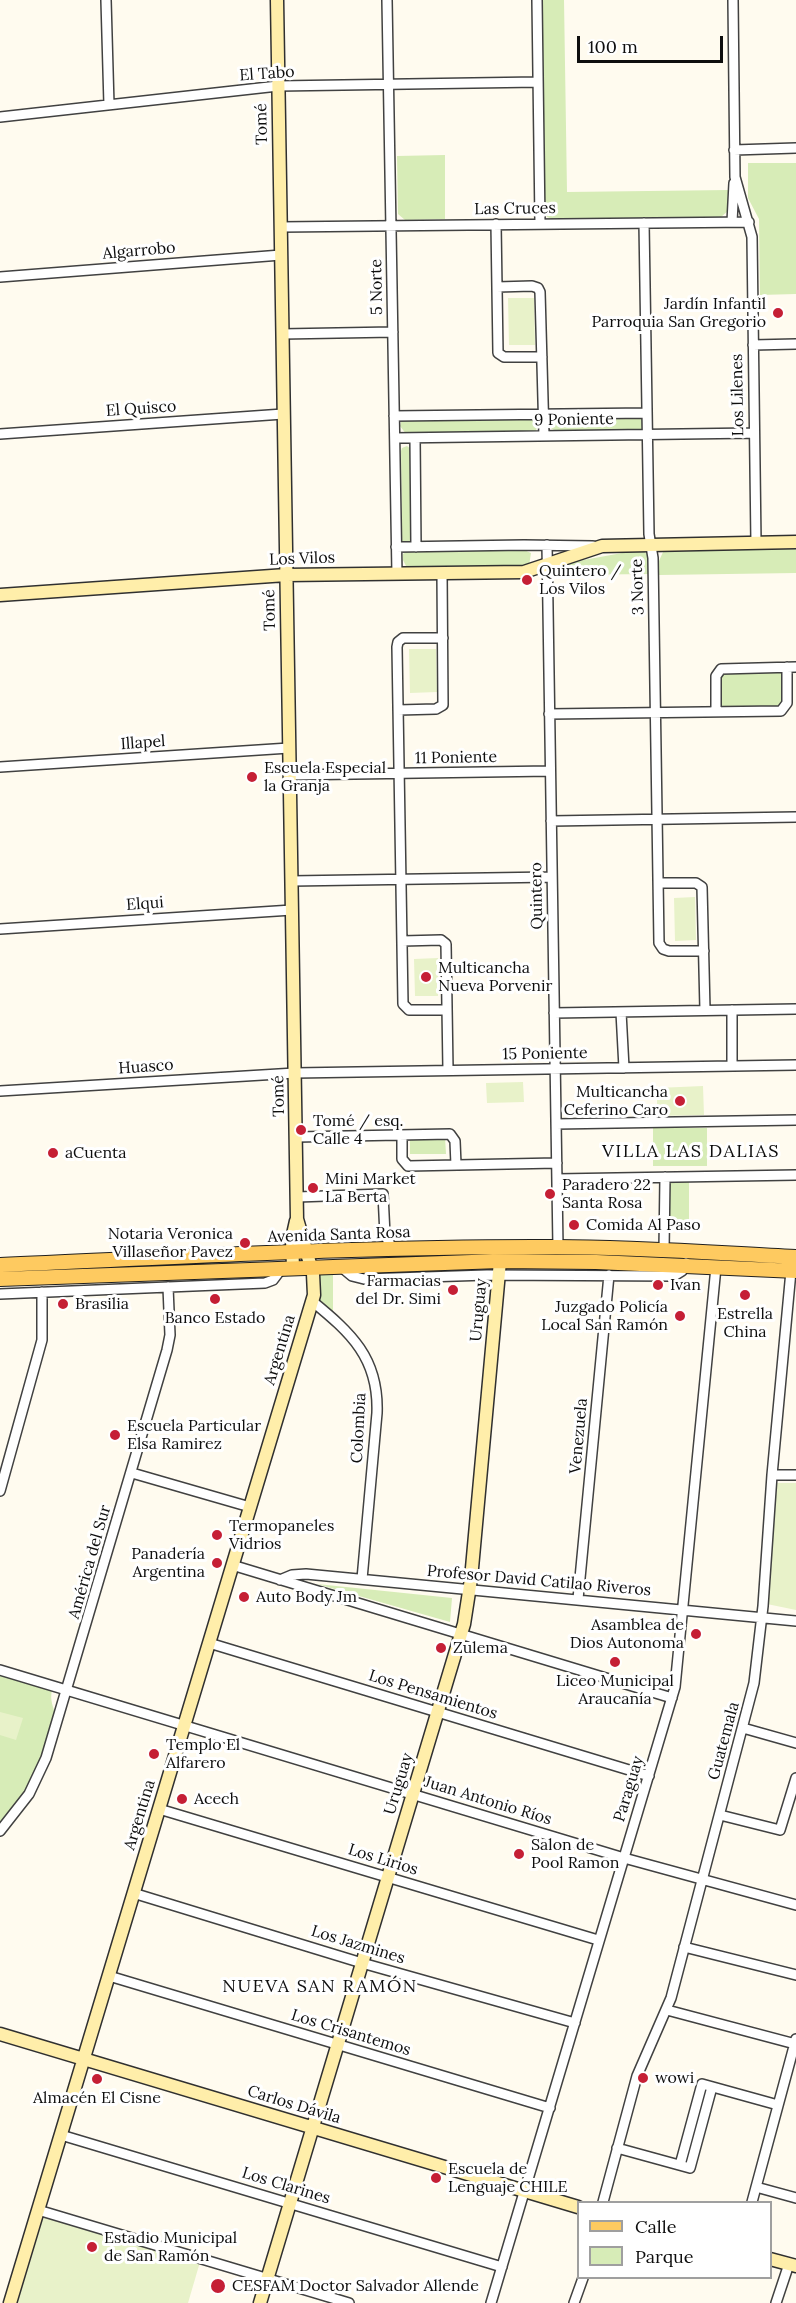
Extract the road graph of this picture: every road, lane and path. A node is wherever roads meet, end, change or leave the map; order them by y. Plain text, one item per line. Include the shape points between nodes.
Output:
1 (106, 0) edge
2 (277, 0) edge
3 (387, 0) edge
4 (537, 0) edge
5 (733, 0) edge
6 (538, 82) junction
7 (389, 84) junction
8 (278, 86) junction
9 (109, 105) junction
10 (0, 117) edge
11 (796, 148) edge
12 (734, 150) junction
13 (735, 177) junction
14 (732, 222) junction
15 (749, 222) junction
16 (540, 223) junction
17 (644, 223) junction
18 (496, 224) junction
19 (392, 225) junction
20 (280, 226) junction
21 (281, 255) junction
22 (0, 277) edge
23 (497, 287) junction
24 (393, 332) junction
25 (282, 334) junction
26 (796, 344) edge
27 (753, 345) junction
28 (542, 357) junction
29 (647, 413) junction
30 (283, 414) junction
31 (543, 415) junction
32 (394, 416) junction
33 (754, 433) junction
34 (0, 434) edge
35 (647, 434) junction
36 (544, 436) junction
37 (395, 438) junction
38 (415, 438) junction
39 (796, 542) edge
40 (756, 543) junction
41 (547, 545) junction
42 (651, 545) junction
43 (602, 546) junction
44 (396, 547) junction
45 (416, 547) junction
46 (547, 565) junction
47 (442, 573) junction
48 (397, 574) junction
49 (286, 575) junction
50 (0, 595) edge
51 (443, 638) junction
52 (792, 667) edge
53 (398, 710) junction
54 (716, 712) junction
55 (656, 713) junction
56 (549, 714) junction
57 (289, 748) junction
58 (0, 767) edge
59 (550, 771) junction
60 (399, 774) junction
61 (289, 775) junction
62 (796, 817) edge
63 (658, 819) junction
64 (551, 821) junction
65 (552, 877) junction
66 (401, 880) junction
67 (291, 882) junction
68 (658, 883) junction
69 (292, 910) junction
70 (0, 928) edge
71 (402, 940) junction
72 (704, 951) junction
73 (796, 1009) edge
74 (447, 1010) junction
75 (705, 1010) junction
76 (732, 1010) junction
77 (621, 1012) junction
78 (554, 1013) junction
79 (796, 1065) edge
80 (732, 1066) junction
81 (624, 1068) junction
82 (555, 1069) junction
83 (448, 1070) junction
84 (295, 1073) junction
85 (0, 1091) edge
86 (796, 1120) edge
87 (556, 1124) junction
88 (402, 1135) junction
89 (296, 1137) junction
90 (557, 1163) junction
91 (456, 1165) junction
92 (796, 1175) edge
93 (665, 1177) junction
94 (557, 1179) junction
95 (297, 1197) junction
96 (385, 1235) junction
97 (512, 1247) junction
98 (558, 1247) junction
99 (376, 1250) junction
100 (393, 1250) junction
101 (664, 1250) junction
102 (680, 1251) junction
103 (299, 1252) junction
104 (796, 1257) edge
105 (500, 1261) junction
106 (0, 1265) edge
107 (340, 1266) junction
108 (686, 1266) junction
109 (311, 1267) junction
110 (716, 1267) junction
111 (287, 1268) junction
112 (794, 1271) edge
113 (499, 1275) junction
114 (609, 1275) junction
115 (0, 1279) edge
116 (168, 1287) junction
117 (42, 1292) junction
118 (0, 1293) edge
119 (312, 1301) junction
120 (132, 1473) junction
121 (772, 1475) junction
122 (796, 1475) edge
123 (0, 1491) edge
124 (250, 1507) junction
125 (232, 1565) junction
126 (362, 1579) junction
127 (280, 1580) junction
128 (470, 1588) junction
129 (578, 1599) junction
130 (684, 1610) junction
131 (762, 1617) junction
132 (796, 1621) edge
133 (461, 1634) junction
134 (209, 1643) junction
135 (0, 1670) edge
136 (68, 1690) junction
137 (672, 1698) junction
138 (438, 1712) junction
139 (184, 1725) junction
140 (743, 1728) junction
141 (796, 1743) edge
142 (649, 1776) junction
143 (796, 1778) edge
144 (413, 1794) junction
145 (159, 1809) junction
146 (720, 1815) junction
147 (0, 1831) edge
148 (624, 1858) junction
149 (388, 1877) junction
150 (702, 1880) junction
151 (133, 1893) junction
152 (796, 1905) edge
153 (598, 1940) junction
154 (684, 1947) junction
155 (362, 1963) junction
156 (796, 1975) edge
157 (109, 1976) junction
158 (667, 2010) junction
159 (575, 2023) junction
160 (0, 2034) edge
161 (795, 2042) edge
162 (338, 2044) junction
163 (84, 2059) junction
164 (792, 2068) edge
165 (712, 2087) junction
166 (778, 2105) junction
167 (550, 2108) junction
168 (313, 2128) junction
169 (61, 2135) junction
170 (617, 2148) junction
171 (680, 2165) junction
172 (756, 2187) junction
173 (525, 2192) junction
174 (796, 2198) edge
175 (603, 2201) edge
176 (752, 2201) edge
177 (290, 2203) junction
178 (577, 2206) edge
179 (38, 2210) junction
180 (772, 2259) edge
181 (792, 2264) edge
182 (502, 2267) junction
183 (268, 2278) junction
184 (582, 2279) edge
185 (575, 2302) edge
186 (10, 2303) edge
187 (260, 2303) edge
188 (349, 2303) edge
189 (491, 2303) edge
190 (586, 2303) edge
191 (776, 2303) edge

1 - 9 street
2 - 8 street, Tomé
3 - 7 street, 5 Norte
4 - 6 street
5 - 12 street, Los Lilenes
6 - 7 street, El Tabo
6 - 16 street
7 - 8 street, El Tabo
7 - 19 street, 5 Norte
8 - 9 street, El Tabo
8 - 20 street, Tomé
9 - 10 street, El Tabo
11 - 12 street
12 - 13 street, Los Lilenes
13 - 14 street, Los Lilenes
13 - 15 street, Los Lilenes
14 - 15 street, Las Cruces
14 - 17 street, Las Cruces
15 - 27 street, Los Lilenes
16 - 17 street, Las Cruces
16 - 18 street, Las Cruces
17 - 29 street, 3 Norte
18 - 19 street, Las Cruces
18 - 23 street
19 - 20 street, Las Cruces
19 - 24 street, 5 Norte
20 - 21 street, Tomé
21 - 22 street, Algarrobo
21 - 25 street, Tomé
23 - 28 street via 539,289
23 - 28 street via 499,355
24 - 25 street
24 - 32 street, 5 Norte
25 - 30 street, Tomé
26 - 27 street
27 - 33 street, Los Lilenes
28 - 31 street
29 - 31 street, 9 Poniente
29 - 35 street, 3 Norte
30 - 34 street, El Quisco
30 - 49 street, Tomé
31 - 32 street, 9 Poniente
31 - 36 street
32 - 37 street, 5 Norte
33 - 35 street, 9 Poniente
33 - 40 street, Los Lilenes
35 - 36 street, 9 Poniente
35 - 42 street, 3 Norte
36 - 38 street, 9 Poniente
37 - 38 street, 9 Poniente
37 - 44 street, 5 Norte
38 - 45 street
39 - 40 street, Los Vilos
40 - 42 street, Los Vilos
41 - 43 street, Los Vilos
41 - 45 street, Los Vilos
41 - 46 street, Quintero
42 - 43 street, Los Vilos
42 - 55 street, 3 Norte
43 - 46 street, Los Vilos
44 - 45 street, Los Vilos
44 - 48 street, 5 Norte
46 - 47 street, Los Vilos via 524,572
46 - 56 street, Quintero
47 - 48 street, Los Vilos
47 - 51 street
48 - 49 street, Los Vilos
49 - 50 street, Los Vilos
49 - 57 street, Tomé
51 - 53 street via 443,705 436,709
51 - 53 street via 403,638 398,642
52 - 54 street via 783,710
52 - 54 street via 718,670
53 - 60 street
54 - 55 street
55 - 56 street
55 - 63 street, 3 Norte
56 - 59 street, Quintero
57 - 58 street, Illapel
57 - 61 street, Tomé
59 - 60 street, 11 Poniente
59 - 64 street, Quintero
60 - 61 street, 11 Poniente
60 - 66 street
61 - 67 street, Tomé
62 - 63 street
63 - 64 street
63 - 68 street, 3 Norte
64 - 65 street, Quintero
65 - 66 street
65 - 78 street, Quintero
66 - 67 street
66 - 71 street
67 - 69 street, Tomé
68 - 72 street, 3 Norte via 659,943 663,949
68 - 72 street via 696,883 702,887
69 - 70 street, Elqui
69 - 84 street, Tomé
71 - 74 street via 404,1006 411,1010
71 - 74 street via 444,941
72 - 75 street
73 - 76 street
74 - 83 street
75 - 76 street
75 - 77 street
76 - 80 street
77 - 78 street
77 - 81 street
78 - 82 street, Quintero
79 - 80 street, 15 Poniente
80 - 81 street, 15 Poniente
81 - 82 street, 15 Poniente
82 - 83 street, 15 Poniente
82 - 87 street, Quintero
83 - 84 street, 15 Poniente
84 - 85 street, Huasco
84 - 89 street, Tomé
86 - 87 street
87 - 90 street, Quintero
88 - 89 street
88 - 91 street via 450,1134 455,1141
88 - 91 street via 402,1159 408,1166
89 - 95 street, Tomé
90 - 91 street
90 - 94 street, Quintero
92 - 93 street
93 - 94 street
93 - 101 street
94 - 98 street, Quintero
95 - 96 street via 383,1194
95 - 103 street, Tomé
96 - 99 street
96 - 100 street
97 - 98 main road, Avenida Santa Rosa
97 - 100 main road, Avenida Santa Rosa
97 - 105 main road
98 - 101 main road, Avenida Santa Rosa
99 - 100 main road, Avenida Santa Rosa
99 - 103 main road, Avenida Santa Rosa
101 - 102 main road, Avenida Santa Rosa
102 - 104 main road, Avenida Santa Rosa
102 - 108 street
103 - 106 main road, Avenida Santa Rosa
103 - 109 street, Tomé
103 - 111 street, Tomé
105 - 107 main road, Avenida Santa Rosa
105 - 108 main road, Avenida Santa Rosa
105 - 113 street, Uruguay
107 - 109 main road, Avenida Santa Rosa
107 - 113 street, Avenida Santa Rosa via 352,1276 364,1279
108 - 110 main road, Avenida Santa Rosa
108 - 114 street, Avenida Santa Rosa via 674,1276
109 - 111 main road, Avenida Santa Rosa
109 - 119 street, Argentina
110 - 112 main road, Avenida Santa Rosa
110 - 130 street, Paraguay
111 - 115 main road, Avenida Santa Rosa
111 - 116 street, Avenida Santa Rosa via 268,1283
112 - 121 street, Guatemala
113 - 114 street, Avenida Santa Rosa
113 - 128 street, Uruguay
114 - 129 street, Venezuela
116 - 117 street, Avenida Santa Rosa
116 - 120 street, América del Sur via 169,1343
117 - 118 street, Avenida Santa Rosa
117 - 123 street via 42,1340
119 - 124 street, Argentina
119 - 126 street, Colombia via 359,1345 376,1385 377,1413
120 - 124 street
120 - 136 street, América del Sur
121 - 122 street
121 - 131 street, Guatemala
124 - 125 street, Argentina
125 - 127 street, Profesor David Catilao Riveros
125 - 134 street, Argentina
126 - 127 street, Profesor David Catilao Riveros via 306,1574
126 - 128 street, Profesor David Catilao Riveros
127 - 133 street, Profesor David Catilao Riveros
128 - 129 street, Profesor David Catilao Riveros
128 - 133 street, Uruguay
129 - 130 street, Profesor David Catilao Riveros
130 - 131 street, Profesor David Catilao Riveros
130 - 137 street, Paraguay
131 - 132 street, Profesor David Catilao Riveros
131 - 140 street, Guatemala via 754,1683
133 - 137 street, Profesor David Catilao Riveros
133 - 138 street, Uruguay
134 - 138 street, Los Pensamientos
134 - 139 street, Argentina
135 - 136 street, Juan Antonio Ríos
136 - 139 street, Juan Antonio Ríos
136 - 147 street, América del Sur via 40,1774 22,1805
137 - 142 street, Paraguay
138 - 142 street, Los Pensamientos
138 - 144 street, Uruguay
139 - 144 street, Juan Antonio Ríos
139 - 145 street, Argentina
140 - 141 street
140 - 146 street, Guatemala
142 - 148 street, Paraguay
143 - 146 street via 780,1830
144 - 148 street, Juan Antonio Ríos
144 - 149 street, Uruguay
145 - 149 street, Los Lirios
145 - 151 street, Argentina
146 - 150 street, Guatemala
148 - 150 street, Juan Antonio Ríos
148 - 153 street, Paraguay
149 - 153 street, Los Lirios
149 - 155 street, Uruguay
150 - 152 street, Juan Antonio Ríos
150 - 154 street, Guatemala
151 - 155 street, Los Jazmines
151 - 157 street, Argentina
153 - 159 street, Paraguay
154 - 156 street
154 - 158 street, Guatemala
155 - 159 street, Los Jazmines
155 - 162 street, Uruguay
157 - 162 street, Los Crisantemos
157 - 163 street, Argentina
158 - 161 street
158 - 170 street, Guatemala via 642,2060
159 - 167 street, Paraguay
160 - 163 street, Carlos Dávila
161 - 164 street
162 - 167 street, Los Crisantemos
162 - 168 street, Uruguay
163 - 168 street, Carlos Dávila
163 - 169 street, Argentina
164 - 166 street
165 - 166 street
165 - 171 street via 702,2084
165 - 171 street via 690,2168
166 - 172 street
167 - 173 street, Paraguay
168 - 173 street, Carlos Dávila
168 - 177 street, Uruguay
169 - 177 street, Los Clarines
169 - 179 street, Argentina
170 - 171 street
170 - 175 street, Guatemala
172 - 174 street
172 - 176 street
173 - 178 street, Carlos Dávila
173 - 182 street, Paraguay
177 - 182 street, Los Clarines
177 - 183 street, Uruguay
179 - 183 street
179 - 186 street, Argentina
180 - 181 street
181 - 191 street
182 - 189 street, Paraguay
183 - 187 street, Uruguay
183 - 188 street
184 - 185 street
185 - 190 street

